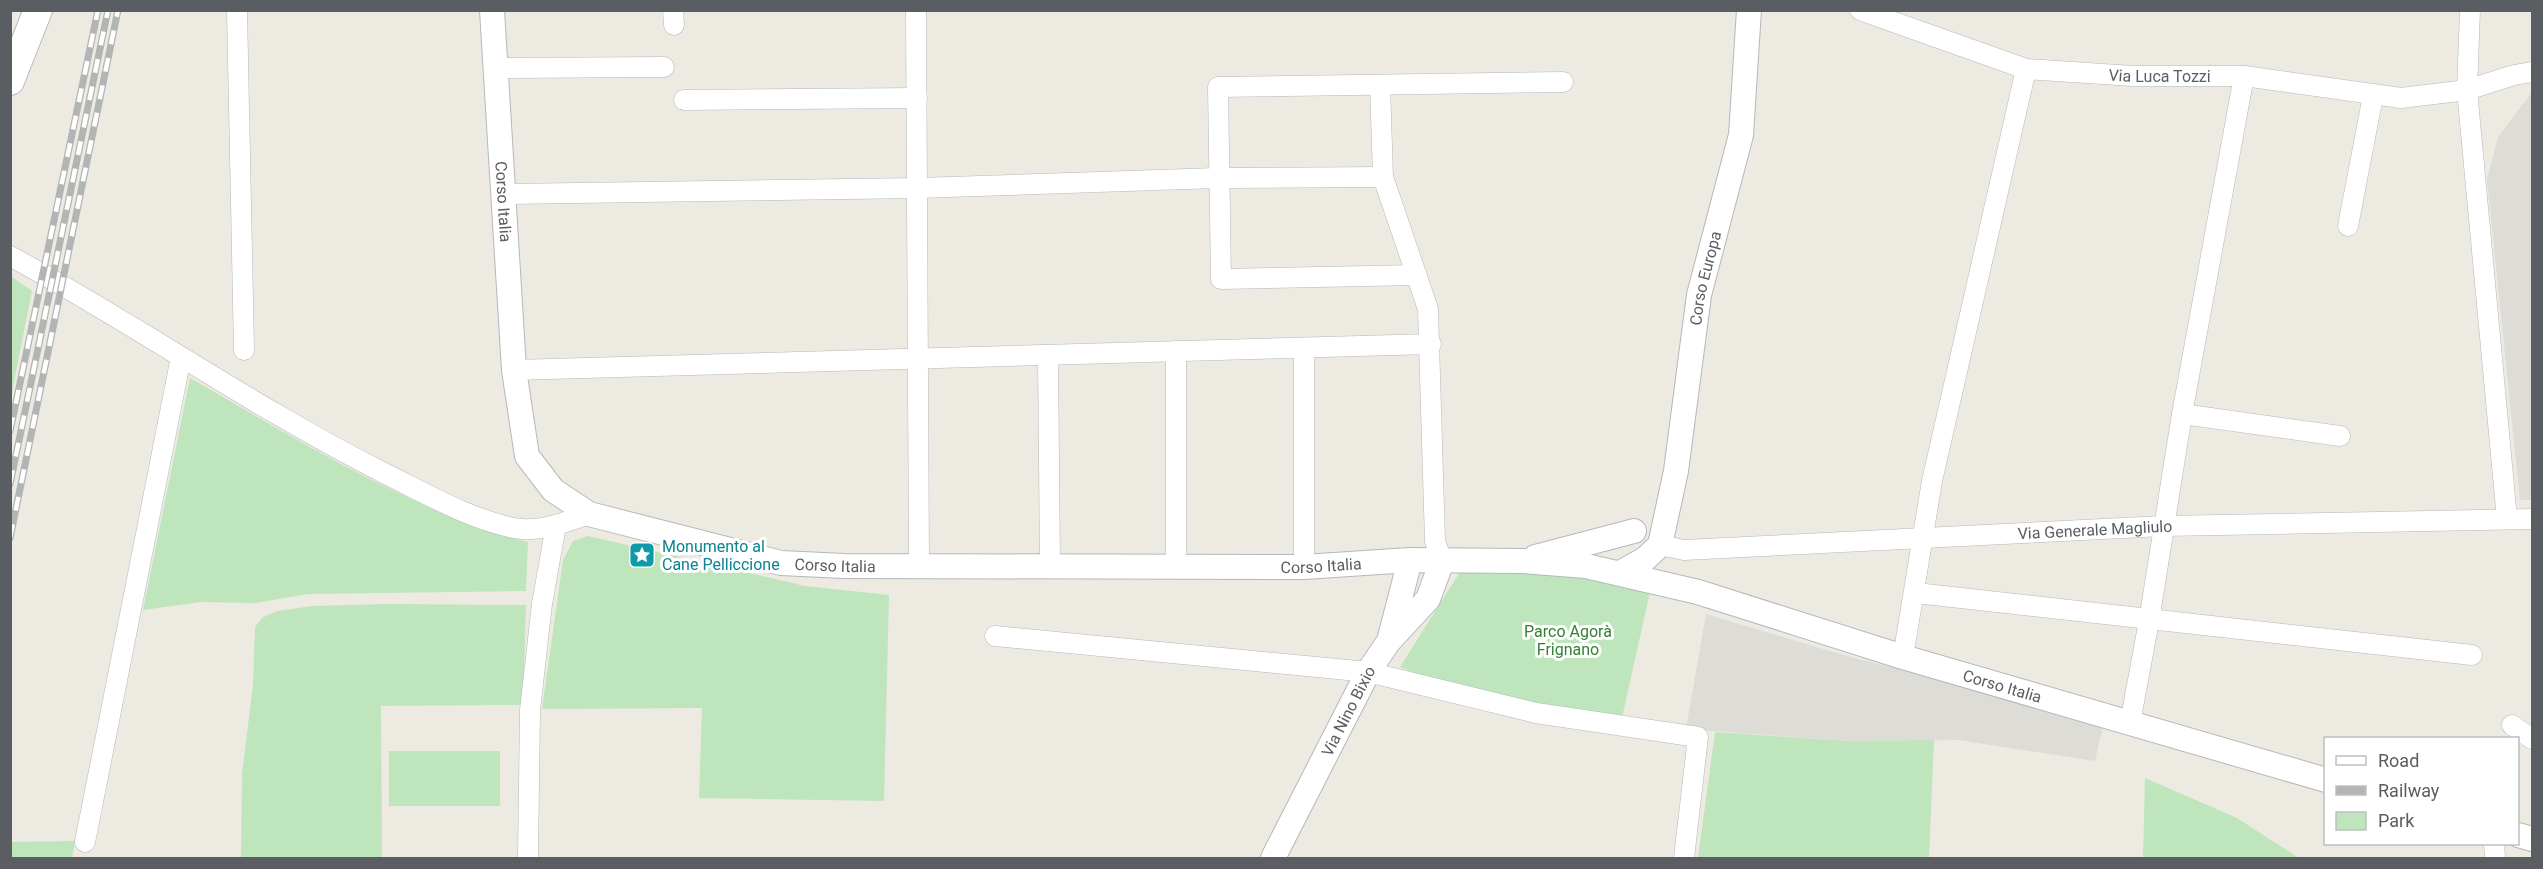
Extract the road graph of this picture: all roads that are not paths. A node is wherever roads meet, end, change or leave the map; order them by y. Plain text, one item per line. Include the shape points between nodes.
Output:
1 (38, 10) edge
2 (237, 10) edge
3 (492, 10) edge
4 (916, 10) edge
5 (1749, 10) edge
6 (1860, 10) edge
7 (2470, 10) edge
8 (2532, 55) edge
9 (664, 67) dead end
10 (494, 68) junction
11 (2026, 69) junction
12 (2523, 74) edge
13 (2244, 76) junction
14 (10, 81) edge
15 (1563, 82) dead end
16 (1380, 85) junction
17 (2467, 90) junction
18 (2373, 96) junction
19 (917, 98) junction
20 (684, 100) dead end
21 (1383, 177) junction
22 (1217, 178) junction
23 (918, 188) junction
24 (503, 194) junction
25 (2348, 226) dead end
26 (10, 256) edge
27 (1417, 275) junction
28 (1431, 344) junction
29 (1305, 348) junction
30 (244, 350) dead end
31 (1176, 351) junction
32 (1048, 355) junction
33 (181, 357) junction
34 (918, 360) junction
35 (514, 370) junction
36 (2182, 414) junction
37 (2340, 436) dead end
38 (1667, 510) junction
39 (589, 514) junction
40 (2507, 519) junction
41 (2532, 519) edge
42 (556, 525) junction
43 (2163, 526) junction
44 (1634, 531) junction
45 (1923, 539) junction
46 (1660, 545) junction
47 (1410, 560) junction
48 (1442, 561) junction
49 (1522, 561) junction
50 (920, 566) junction
51 (1050, 566) junction
52 (1176, 567) junction
53 (1304, 567) junction
54 (1620, 573) junction
55 (1680, 588) junction
56 (1916, 593) junction
57 (2149, 621) junction
58 (995, 636) dead end
59 (1389, 641) junction
60 (2472, 655) dead end
61 (1903, 657) junction
62 (1368, 672) junction
63 (2130, 723) junction
64 (2512, 725) dead end
65 (2532, 739) edge
66 (2324, 780) edge
67 (85, 842) dead end
68 (528, 858) edge
69 (1273, 858) edge
70 (1684, 858) edge

1 - 14 main road
2 - 30 street
3 - 10 street, Corso Italia
4 - 19 street
5 - 38 street, Corso Europa via 1741,135 1699,295 1676,471
6 - 11 street, Via Luca Tozzi
7 - 17 street
8 - 12 street
9 - 10 street
10 - 24 street, Corso Italia
11 - 13 street, Via Luca Tozzi via 2133,76
11 - 45 street via 1932,481
12 - 17 street, Via Luca Tozzi
13 - 18 street, Via Luca Tozzi
13 - 36 street
15 - 16 street
16 - 21 street
16 - 22 street via 1218,87
17 - 18 street, Via Luca Tozzi via 2426,97
17 - 40 street
18 - 25 street
19 - 20 street
19 - 23 street
21 - 22 street
21 - 27 street
22 - 23 street
22 - 27 street via 1221,279
23 - 24 street
23 - 34 street
24 - 35 street, Corso Italia
26 - 33 street
27 - 28 street via 1428,309
28 - 29 street
28 - 48 street via 1435,541
29 - 31 street
29 - 53 street
31 - 32 street
31 - 52 street
32 - 34 street
32 - 51 street
33 - 42 street via 365,463 487,520 516,528
33 - 67 street
34 - 35 street
34 - 50 street
35 - 39 street, Corso Italia via 527,456 553,490
36 - 37 street
36 - 43 street
38 - 44 street
38 - 46 street
39 - 42 street
39 - 50 street, Corso Italia via 781,563
40 - 41 street, Via Generale Magliulo
40 - 43 street, Via Generale Magliulo
42 - 68 street via 530,710
43 - 45 street, Via Generale Magliulo
43 - 57 street
44 - 49 street
44 - 54 street via 1621,550
45 - 46 street, Via Generale Magliulo via 1684,550
45 - 56 street
46 - 54 street
46 - 55 street via 1666,566
47 - 48 street, Corso Italia
47 - 53 street, Corso Italia
47 - 59 street, Via Nino Bixio
48 - 49 street, Corso Italia
48 - 59 street via 1428,599
49 - 54 street, Corso Italia
50 - 51 street, Corso Italia
51 - 52 street, Corso Italia
52 - 53 street, Corso Italia
54 - 55 street, Corso Italia
55 - 61 street, Corso Italia
56 - 57 street
56 - 61 street
57 - 60 street
57 - 63 street
58 - 62 street
59 - 62 street, Via Nino Bixio
61 - 63 street, Corso Italia
62 - 69 street, Via Nino Bixio
62 - 70 street via 1536,713 1698,737
63 - 66 street, Corso Italia
64 - 65 street

